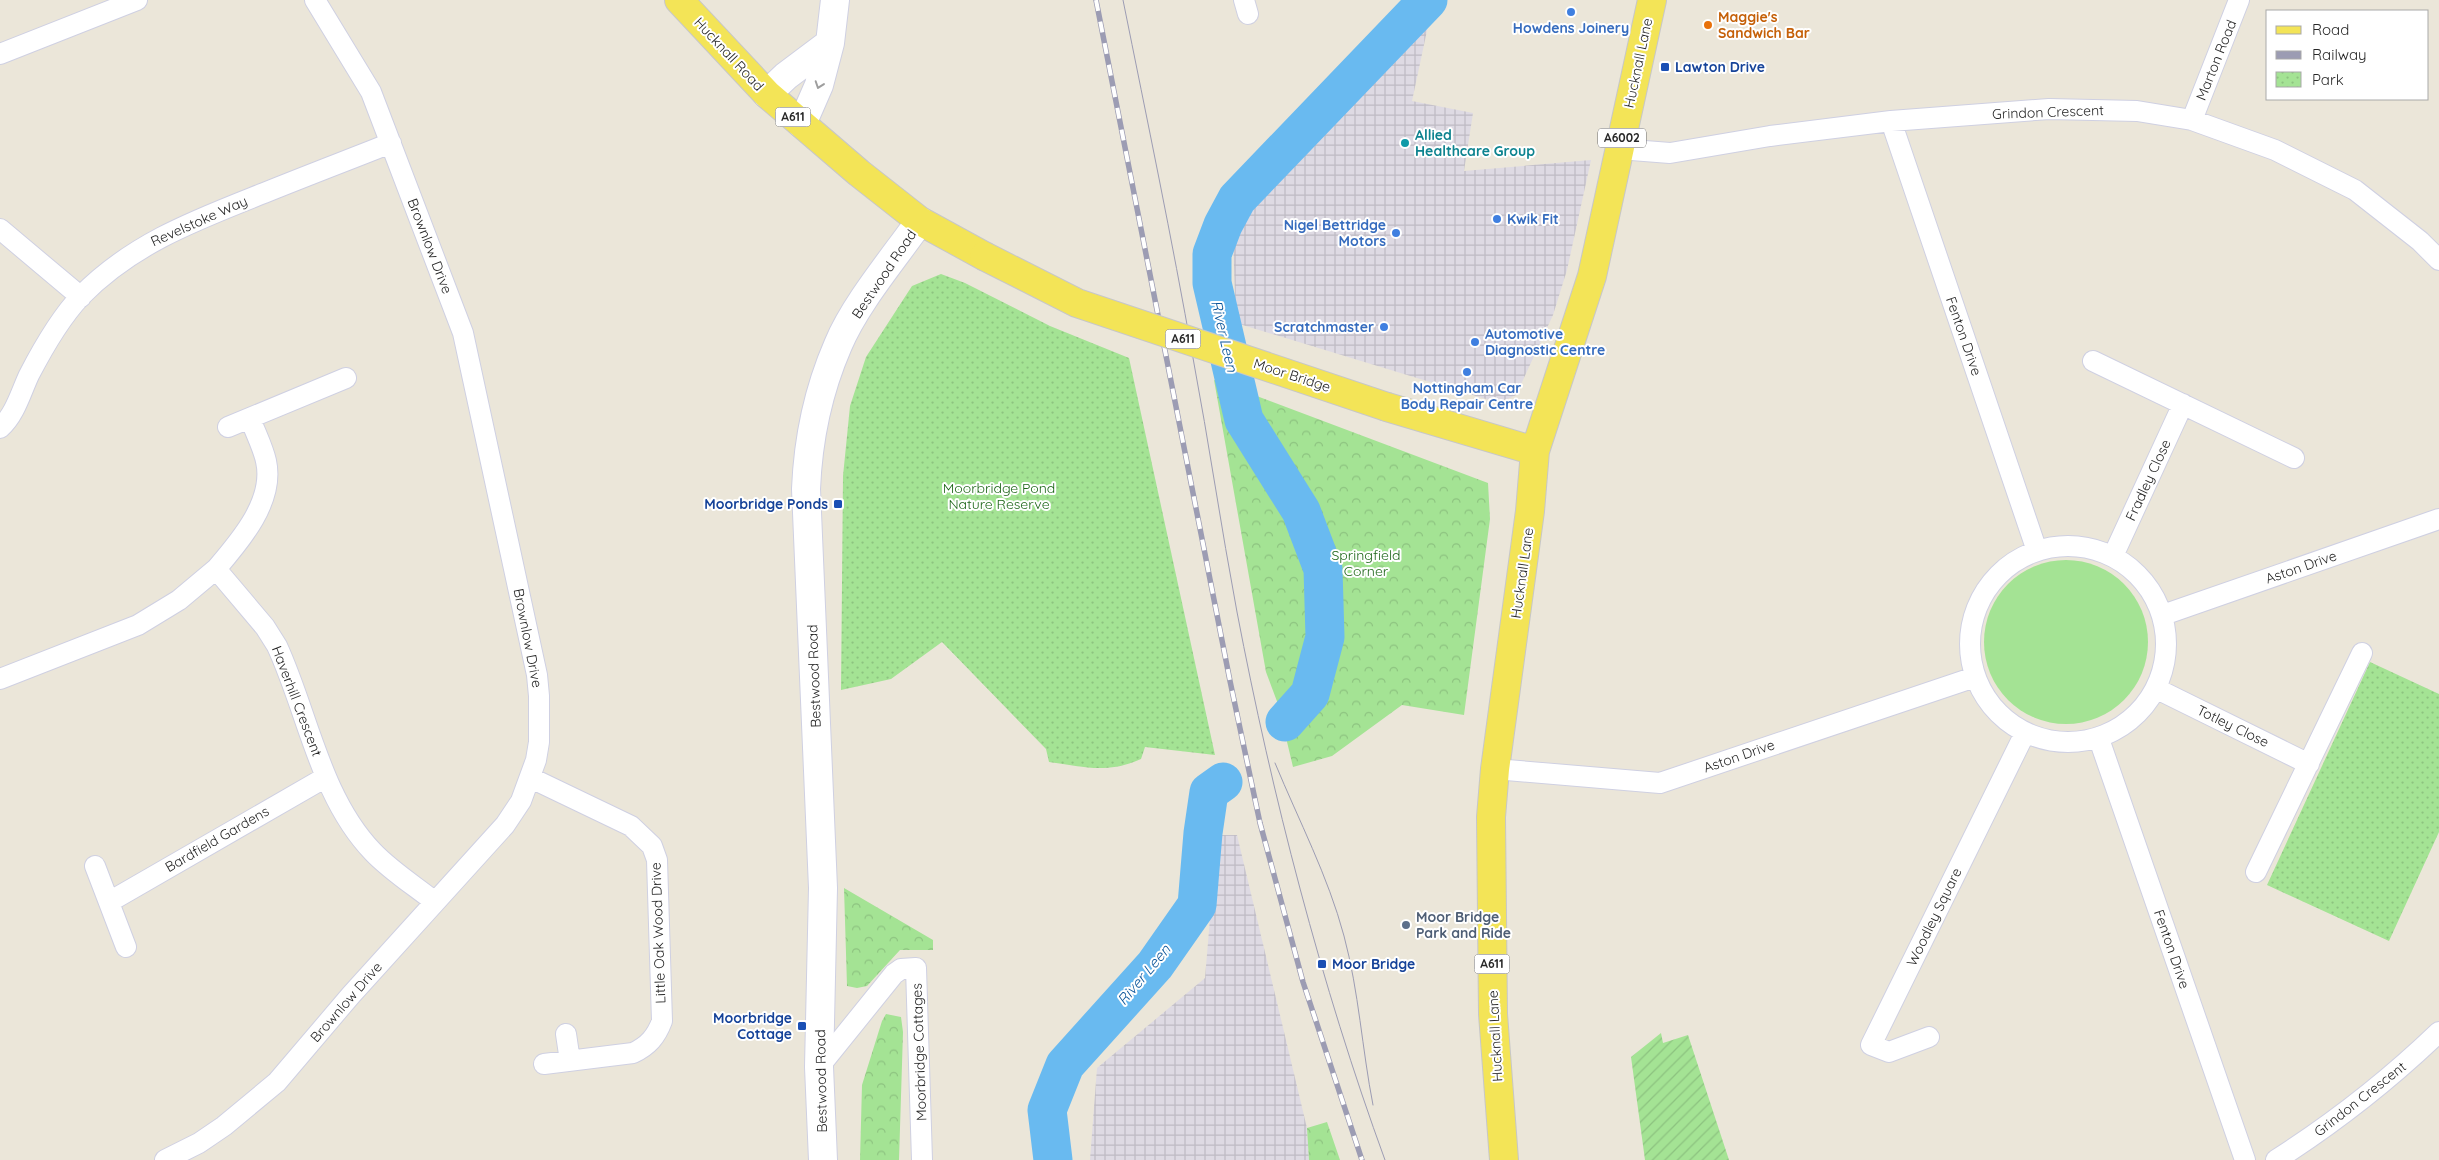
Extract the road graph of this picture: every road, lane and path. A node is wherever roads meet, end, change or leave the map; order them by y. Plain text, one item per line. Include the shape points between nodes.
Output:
1 (136, 0) edge
2 (315, 0) edge
3 (679, 0) edge
4 (836, 0) edge
5 (1652, 0) edge
6 (2239, 0) edge
7 (830, 43) junction
8 (0, 54) edge
9 (767, 94) junction
10 (2192, 120) junction
11 (1892, 121) junction
12 (802, 124) junction
13 (391, 144) junction
14 (1619, 149) junction
15 (920, 221) junction
16 (0, 229) edge
17 (2439, 260) edge
18 (81, 297) junction
19 (2093, 361) dead end
20 (346, 378) dead end
21 (2183, 404) junction
22 (250, 418) junction
23 (228, 427) dead end
24 (0, 428) edge
25 (1535, 451) junction
26 (2294, 458) dead end
27 (2439, 519) edge
28 (2037, 551) junction
29 (2113, 556) junction
30 (216, 569) junction
31 (2163, 615) junction
32 (2362, 653) dead end
33 (1975, 677) junction
34 (0, 679) edge
35 (2157, 689) junction
36 (2025, 733) junction
37 (2099, 738) junction
38 (2308, 764) junction
39 (1495, 769) junction
40 (326, 777) junction
41 (531, 778) junction
42 (95, 866) dead end
43 (2256, 872) dead end
44 (109, 902) junction
45 (435, 902) junction
46 (126, 948) dead end
47 (2439, 1032) edge
48 (566, 1034) dead end
49 (1929, 1037) dead end
50 (570, 1061) junction
51 (544, 1064) dead end
52 (818, 1067) junction
53 (165, 1160) edge
54 (823, 1160) edge
55 (922, 1160) edge
56 (1504, 1160) edge
57 (2245, 1160) edge
58 (2276, 1160) edge

1 - 8 street
2 - 13 street, Brownlow Drive via 364,78
3 - 9 main road, Hucknall Road / A611
4 - 7 main road
5 - 14 main road, Hucknall Lane / A6002
6 - 10 street, Marton Road
7 - 9 main road
7 -> 12 main road via 819,85
9 - 12 main road, Hucknall Road / A611
10 - 11 street, Grindon Crescent via 2137,111 2073,109
10 - 17 street, Grindon Crescent via 2275,150 2355,190
11 - 14 street, Grindon Crescent via 1770,136 1670,153
11 - 28 street, Fenton Drive
12 - 15 main road, Hucknall Road / A611
13 - 18 street, Revelstoke Way via 187,223 149,242
13 - 41 street, Brownlow Drive via 463,332 537,675 539,742
14 - 25 main road, Hucknall Lane / A6002 via 1592,276
15 - 25 main road, Moor Bridge / A611, bridge via 1077,303 1387,407
15 - 52 main road, Bestwood Road via 838,344 821,391 808,454 806,489 823,888
16 - 18 street
18 - 24 street, Revelstoke Way via 59,325
19 - 21 street
20 - 22 street
21 - 26 street
21 - 29 street, Fradley Close
22 - 23 street
22 - 30 street via 266,461 268,480 264,498 239,542
25 - 39 main road, Hucknall Lane / A611 via 1530,511
27 - 31 street, Aston Drive
28 - 29 street via 2063,546 2088,548
28 - 33 street via 2013,563 1992,582 1978,606 1971,629 1970,653
29 - 31 street via 2135,571 2152,591
30 - 34 street via 179,600 138,625
30 - 40 street, Haverhill Crescent via 277,646
31 - 35 street via 2167,652
32 - 38 street
33 - 36 street via 1994,710
33 - 39 street, Aston Drive via 1660,783
35 - 37 street via 2133,719
35 - 38 street, Totley Close
36 - 37 street via 2061,743
36 - 49 street, Woodley Square via 1871,1045 1889,1052
37 - 57 street, Fenton Drive
38 - 43 street
39 - 56 main road, Hucknall Lane / A611 via 1491,817 1493,1014
40 - 44 street, Bardfield Gardens
40 - 45 street, Haverhill Crescent via 351,825 373,853
41 - 45 street, Brownlow Drive via 505,825
41 - 50 street, Little Oak Wood Drive via 631,826 652,846 657,860 662,1021 657,1035 645,1047 632,1053
42 - 44 street
44 - 46 street
45 - 53 street, Brownlow Drive via 277,1082 224,1126
47 - 58 street, Grindon Crescent via 2399,1071
48 - 50 street
50 - 51 street, Little Oak Wood Drive
52 - 54 main road, Bestwood Road
52 - 55 street, Moorbridge Cottages via 894,974 909,967 916,968

